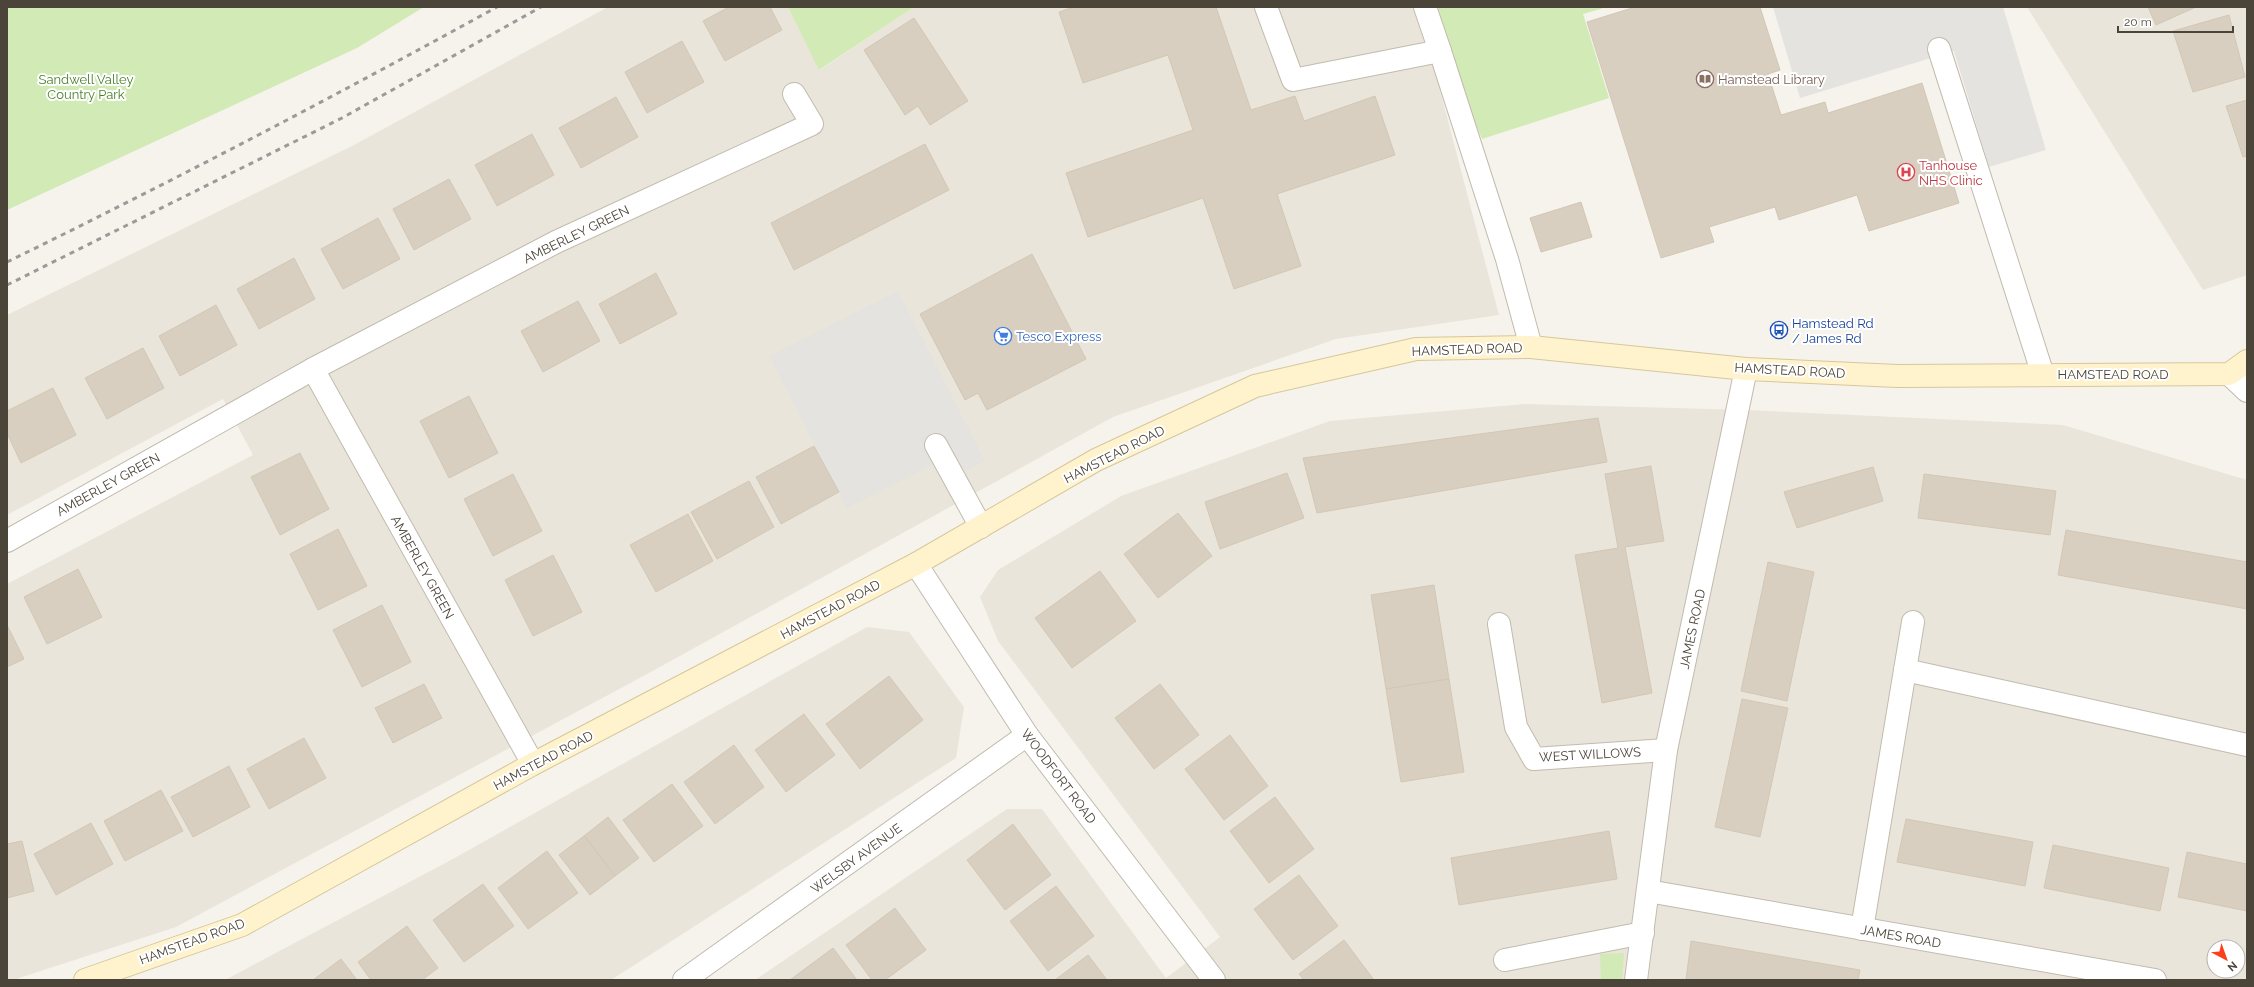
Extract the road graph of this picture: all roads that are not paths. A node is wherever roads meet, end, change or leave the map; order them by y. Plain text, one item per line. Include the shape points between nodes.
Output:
1 (1266, 7) edge
2 (1425, 7) edge
3 (1939, 49) dead end
4 (1440, 51) junction
5 (794, 94) dead end
6 (1531, 347) junction
7 (2247, 360) edge
8 (313, 369) junction
9 (1746, 369) junction
10 (2229, 374) junction
11 (2043, 375) junction
12 (2247, 391) edge
13 (936, 445) dead end
14 (981, 527) junction
15 (7, 541) edge
16 (916, 564) junction
17 (1913, 622) dead end
18 (1499, 624) dead end
19 (1905, 670) junction
20 (1027, 735) junction
21 (2247, 746) edge
22 (1666, 750) junction
23 (533, 764) junction
24 (1648, 891) junction
25 (1862, 929) junction
26 (1642, 933) junction
27 (1505, 960) dead end
28 (85, 980) edge
29 (684, 980) edge
30 (1214, 980) edge
31 (1636, 980) edge
32 (2155, 980) edge

1 - 4 street via 1293,80
2 - 4 street
3 - 11 street
4 - 6 street via 1507,259
5 - 8 street, AMBERLEY GREEN via 812,124 556,242
6 - 9 main road, HAMSTEAD ROAD
6 - 14 main road, HAMSTEAD ROAD via 1416,349 1255,386 1096,460
7 - 10 main road
8 - 15 street, AMBERLEY GREEN
8 - 23 street, AMBERLEY GREEN
9 - 11 main road, HAMSTEAD ROAD via 1897,376
9 - 22 street, JAMES ROAD
10 - 11 main road, HAMSTEAD ROAD
10 - 12 street
13 - 14 street
14 - 16 main road, HAMSTEAD ROAD
16 - 20 street, WOODFORT ROAD
16 - 23 main road, HAMSTEAD ROAD
17 - 19 street
18 - 22 street, WEST WILLOWS via 1516,727 1534,759
19 - 21 street
19 - 25 street
20 - 29 street, WELSBY AVENUE
20 - 30 street, WOODFORT ROAD
22 - 24 street, JAMES ROAD
23 - 28 main road, HAMSTEAD ROAD via 242,925
24 - 25 street, JAMES ROAD
24 - 26 street, JAMES ROAD
25 - 32 street, JAMES ROAD
26 - 27 street
26 - 31 street, JAMES ROAD

